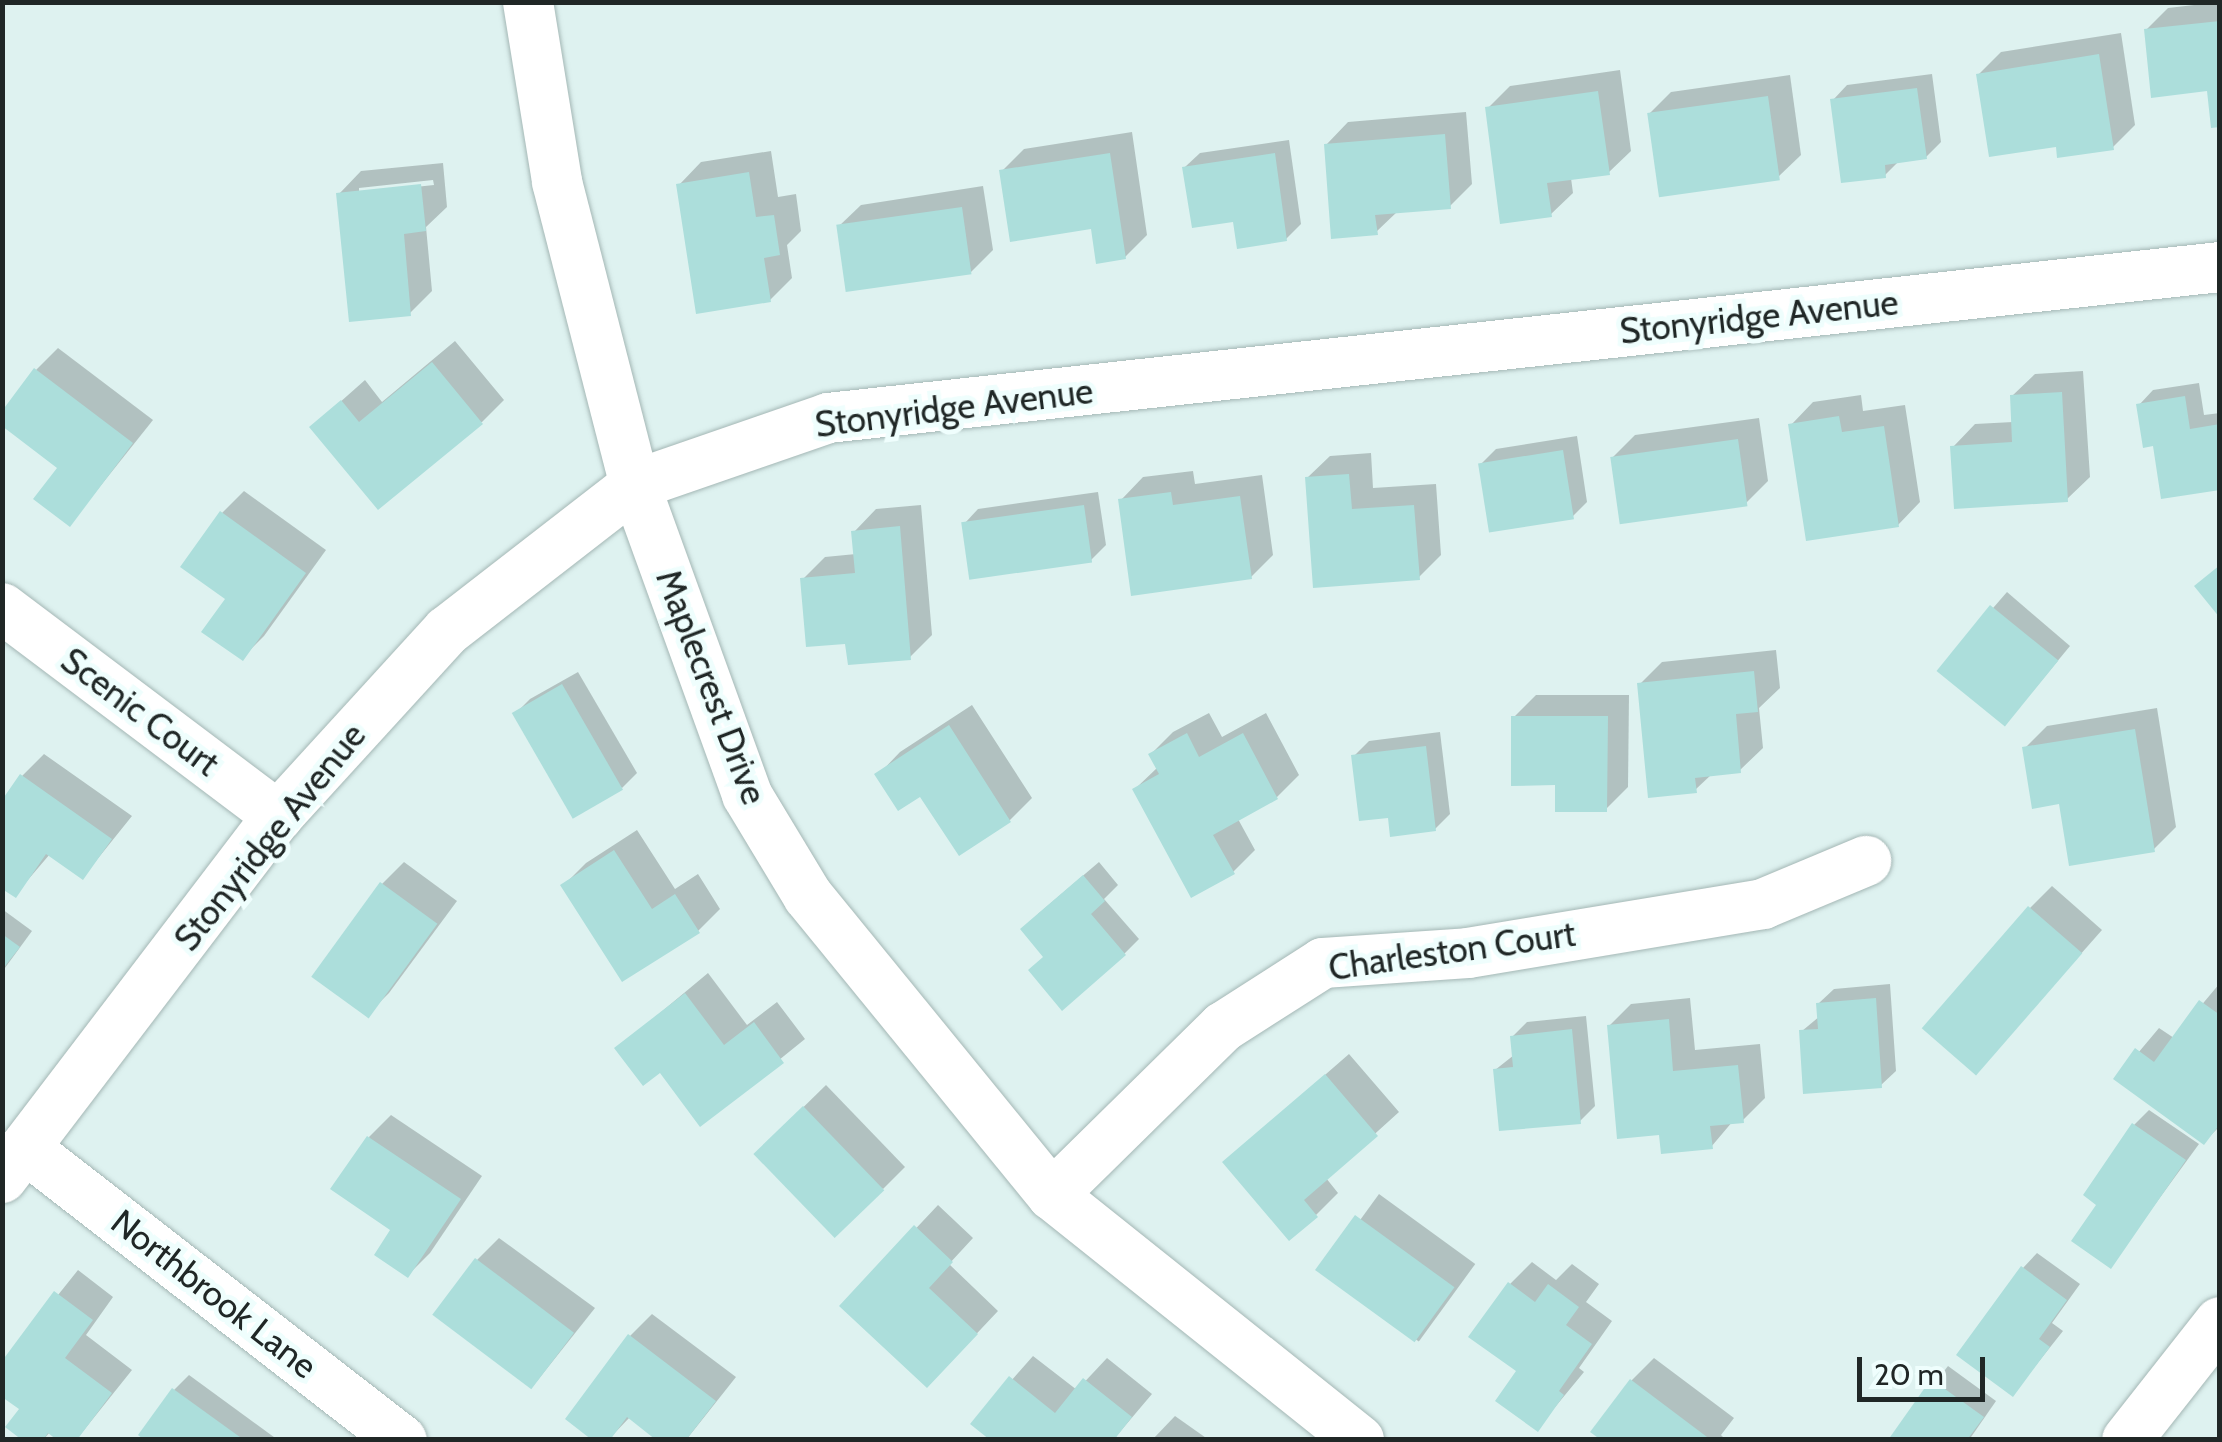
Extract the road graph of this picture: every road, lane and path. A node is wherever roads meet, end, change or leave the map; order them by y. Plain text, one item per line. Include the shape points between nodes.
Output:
1 (528, 2) edge
2 (2220, 267) edge
3 (635, 485) junction
4 (2, 608) edge
5 (278, 816) junction
6 (1866, 861) dead end
7 (14, 1163) edge
8 (1052, 1195) junction
9 (2220, 1322) edge
10 (402, 1440) edge
11 (1359, 1440) edge
12 (2127, 1440) edge

1 - 3 street, Maplecrest Drive via 557,182
2 - 3 street, Stonyridge Avenue via 828,418
3 - 5 street, Stonyridge Avenue via 447,631
3 - 8 street, Maplecrest Drive via 747,794 808,896
4 - 5 street, Scenic Court
5 - 7 street, Stonyridge Avenue
6 - 8 street, Charleston Court via 1763,904 1468,953 1323,962 1223,1027
7 - 10 street, Northbrook Lane
8 - 11 street, Maplecrest Drive
9 - 12 street

